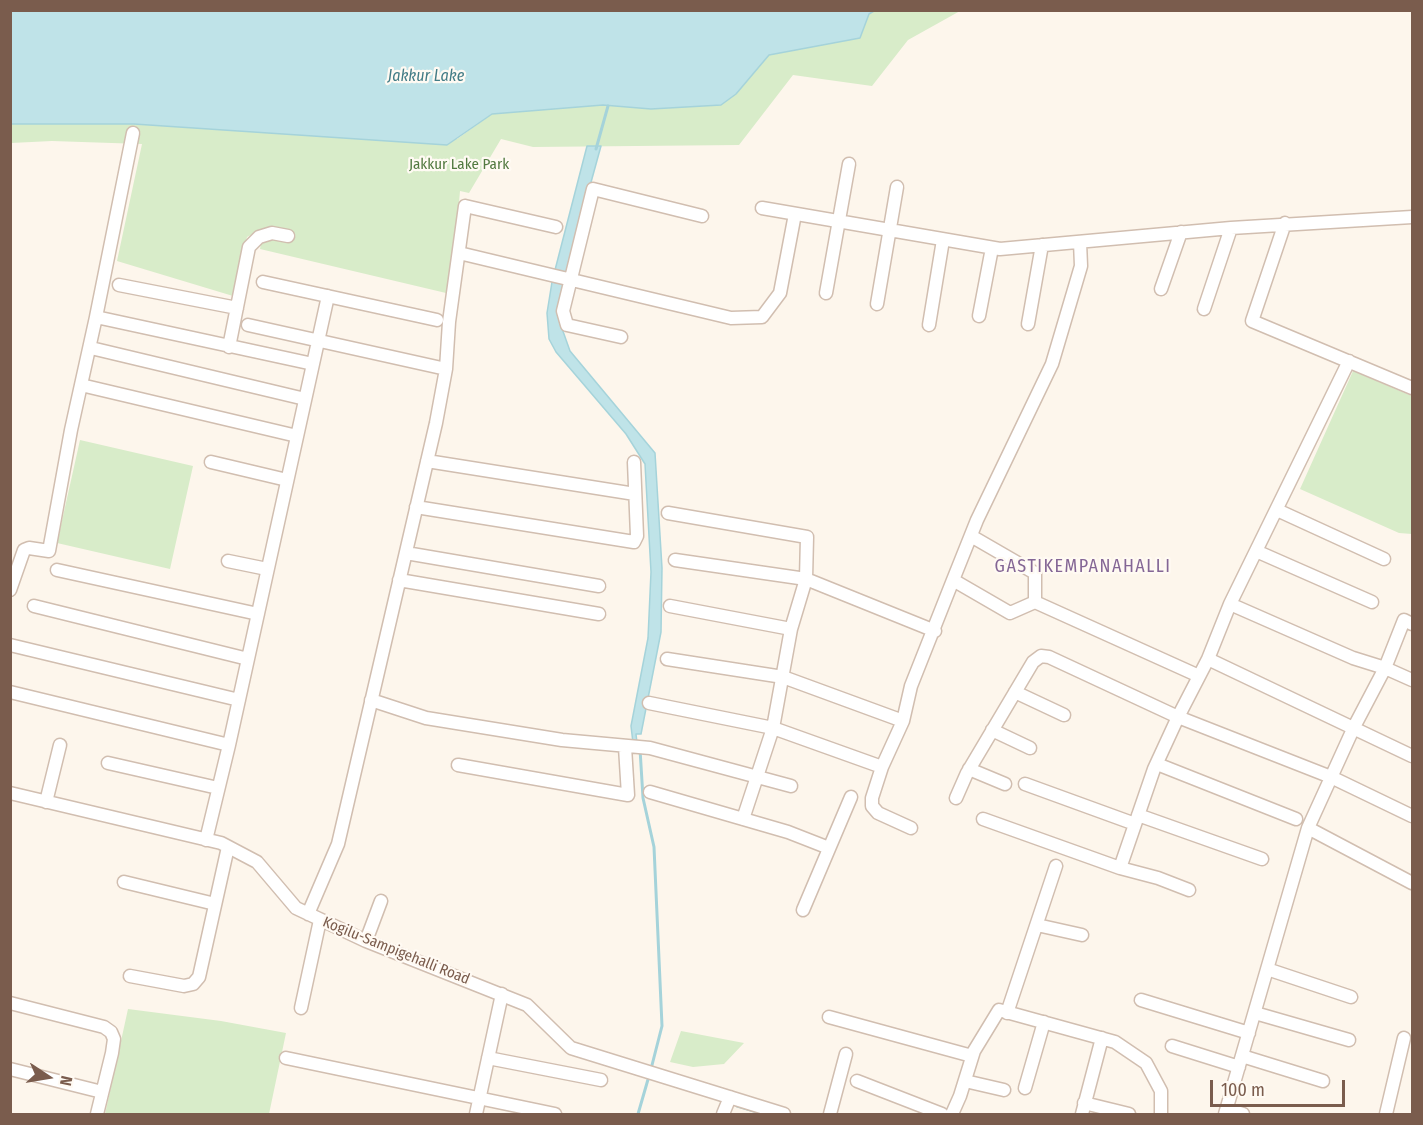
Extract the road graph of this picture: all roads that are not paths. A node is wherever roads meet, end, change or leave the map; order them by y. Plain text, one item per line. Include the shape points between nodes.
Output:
1 (133, 133) dead end
2 (849, 164) dead end
3 (897, 187) dead end
4 (762, 208) dead end
5 (795, 214) junction
6 (702, 216) dead end
7 (1413, 217) edge
8 (839, 222) junction
9 (1285, 223) junction
10 (556, 227) dead end
11 (1231, 228) junction
12 (890, 230) junction
13 (1181, 232) junction
14 (288, 236) dead end
15 (943, 240) junction
16 (1080, 242) junction
17 (1042, 245) junction
18 (992, 248) junction
19 (459, 253) junction
20 (571, 280) junction
21 (263, 282) dead end
22 (118, 285) dead end
23 (1161, 289) dead end
24 (826, 293) dead end
25 (328, 296) junction
26 (877, 304) dead end
27 (237, 308) junction
28 (1204, 309) dead end
29 (979, 316) dead end
30 (96, 317) junction
31 (437, 320) dead end
32 (1028, 324) dead end
33 (929, 325) dead end
34 (248, 326) dead end
35 (621, 337) dead end
36 (318, 341) junction
37 (229, 347) junction
38 (90, 348) junction
39 (1349, 361) junction
40 (313, 364) junction
41 (446, 369) junction
42 (81, 385) junction
43 (1413, 388) edge
44 (305, 399) junction
45 (297, 436) junction
46 (427, 461) junction
47 (211, 462) dead end
48 (634, 462) dead end
49 (287, 480) junction
50 (635, 494) junction
51 (416, 507) junction
52 (1277, 510) junction
53 (668, 513) dead end
54 (971, 536) junction
55 (1256, 551) junction
56 (406, 553) junction
57 (1384, 559) dead end
58 (675, 560) dead end
59 (228, 561) dead end
60 (267, 569) junction
61 (57, 570) dead end
62 (806, 579) junction
63 (399, 580) junction
64 (953, 580) junction
65 (599, 586) dead end
66 (10, 590) edge
67 (1035, 602) junction
68 (1372, 602) dead end
69 (1230, 604) junction
70 (34, 606) dead end
71 (670, 606) dead end
72 (258, 614) junction
73 (599, 614) dead end
74 (1413, 624) edge
75 (791, 629) junction
76 (935, 631) junction
77 (10, 645) edge
78 (248, 659) junction
79 (668, 659) dead end
80 (1208, 659) junction
81 (1385, 668) junction
82 (1199, 676) junction
83 (783, 677) junction
84 (1413, 680) edge
85 (10, 692) edge
86 (1015, 692) junction
87 (239, 700) junction
88 (372, 700) junction
89 (649, 703) dead end
90 (1064, 715) dead end
91 (1178, 717) junction
92 (903, 721) junction
93 (1354, 727) junction
94 (773, 728) junction
95 (992, 730) junction
96 (60, 746) dead end
97 (229, 746) junction
98 (626, 747) junction
99 (1030, 748) dead end
100 (1413, 756) edge
101 (108, 763) dead end
102 (1156, 764) junction
103 (458, 765) dead end
104 (882, 767) junction
105 (969, 769) junction
106 (756, 777) junction
107 (1331, 777) junction
108 (1005, 784) dead end
109 (1026, 784) dead end
110 (791, 786) dead end
111 (218, 788) junction
112 (650, 792) dead end
113 (10, 793) edge
114 (851, 797) dead end
115 (956, 798) dead end
116 (46, 801) junction
117 (1413, 816) edge
118 (743, 819) junction
119 (983, 819) dead end
120 (1296, 819) dead end
121 (1137, 820) junction
122 (911, 828) dead end
123 (1308, 828) junction
124 (206, 840) junction
125 (228, 847) junction
126 (829, 848) junction
127 (1262, 859) dead end
128 (1056, 866) dead end
129 (1120, 868) junction
130 (124, 882) dead end
131 (1413, 883) edge
132 (1189, 890) dead end
133 (381, 901) dead end
134 (214, 904) junction
135 (803, 910) dead end
136 (308, 914) junction
137 (320, 920) junction
138 (1037, 925) junction
139 (1082, 935) dead end
140 (366, 941) junction
141 (1267, 969) junction
142 (130, 976) dead end
143 (502, 994) junction
144 (1351, 997) dead end
145 (1141, 1000) dead end
146 (10, 1003) edge
147 (301, 1008) dead end
148 (1007, 1012) junction
149 (1254, 1013) junction
150 (830, 1017) dead end
151 (1044, 1022) junction
152 (1249, 1033) junction
153 (1102, 1038) junction
154 (1404, 1038) dead end
155 (1349, 1040) dead end
156 (1172, 1046) dead end
157 (846, 1054) dead end
158 (972, 1056) junction
159 (286, 1058) dead end
160 (488, 1058) junction
161 (1240, 1061) junction
162 (10, 1069) edge
163 (602, 1080) dead end
164 (857, 1081) dead end
165 (965, 1081) junction
166 (1323, 1081) dead end
167 (1025, 1088) dead end
168 (1004, 1090) dead end
169 (102, 1092) junction
170 (730, 1097) junction
171 (480, 1099) junction
172 (1083, 1109) edge
173 (1226, 1112) edge
174 (97, 1114) edge
175 (476, 1114) edge
176 (555, 1114) edge
177 (723, 1114) edge
178 (784, 1114) edge
179 (830, 1114) edge
180 (942, 1114) edge
181 (952, 1114) edge
182 (1129, 1114) edge
183 (1161, 1114) edge
184 (1243, 1114) edge
185 (1386, 1114) edge

1 - 30 street
2 - 8 street
3 - 12 street
4 - 5 street
5 - 8 street
5 - 20 street via 780,293 762,317 731,318
6 - 20 street via 593,189
7 - 9 street
8 - 12 street
8 - 24 street
9 - 11 street
9 - 39 street via 1252,321
10 - 19 street via 465,206
11 - 13 street
11 - 28 street
12 - 15 street
12 - 26 street
13 - 16 street
13 - 23 street
14 - 27 street via 272,233 259,237 249,247
15 - 18 street
15 - 33 street
16 - 17 street
16 - 54 street via 1081,266 1052,364
17 - 18 street
17 - 32 street
18 - 29 street
19 - 20 street
19 - 41 street
20 - 35 street via 563,311 567,325
21 - 25 street
22 - 27 street
25 - 31 street
25 - 36 street
27 - 37 street
30 - 37 street
30 - 38 street
34 - 36 street
36 - 40 street
36 - 41 street
37 - 40 street
38 - 42 street
38 - 44 street
39 - 43 street
39 - 52 street
40 - 44 street
41 - 46 street
42 - 45 street
42 - 66 street via 49,551 24,550
44 - 45 street
45 - 49 street
46 - 50 street
46 - 51 street
47 - 49 street
48 - 50 street
49 - 60 street
50 - 51 street via 638,536 634,542
51 - 56 street
52 - 55 street
52 - 57 street
53 - 62 street via 807,537
54 - 64 street
54 - 67 street via 1035,573
55 - 68 street
55 - 69 street
56 - 63 street
56 - 65 street
58 - 62 street
59 - 60 street
60 - 72 street
61 - 72 street
62 - 75 street
62 - 76 street
63 - 73 street
63 - 88 street
64 - 67 street via 1010,613
64 - 76 street
67 - 82 street
69 - 80 street
69 - 81 street
70 - 78 street
71 - 75 street
72 - 78 street
74 - 81 street via 1404,620
75 - 83 street
76 - 92 street via 911,686
77 - 87 street
78 - 87 street
79 - 83 street
80 - 82 street
80 - 93 street
81 - 84 street
81 - 93 street
82 - 91 street
83 - 92 street
83 - 94 street
85 - 97 street
86 - 90 street
86 - 91 street via 1033,662 1049,657
86 - 95 street
87 - 97 street
88 - 98 street via 426,718
88 - 136 street via 338,844
89 - 94 street
91 - 102 street
91 - 107 street
92 - 104 street
93 - 100 street
93 - 107 street
94 - 104 street
94 - 106 street
95 - 99 street
95 - 105 street
96 - 116 street
97 - 111 street
98 - 103 street via 628,795
98 - 106 street via 650,748
101 - 111 street
102 - 120 street
102 - 121 street
104 - 122 street via 872,806 878,813
105 - 108 street
105 - 115 street
106 - 110 street
106 - 118 street
107 - 117 street
107 - 123 street
109 - 121 street
111 - 124 street
112 - 118 street
113 - 116 street, Kogilu-Sampigehalli Road
114 - 126 street
116 - 124 street, Kogilu-Sampigehalli Road
118 - 126 street
119 - 129 street
121 - 127 street
121 - 129 street
123 - 131 street
123 - 141 street
124 - 125 street, Kogilu-Sampigehalli Road
125 - 134 street
125 - 136 street, Kogilu-Sampigehalli Road via 257,862 296,908
126 - 135 street
128 - 138 street
129 - 132 street
130 - 134 street
133 - 140 street
134 - 142 street via 199,976 193,984 184,986
136 - 137 street, Kogilu-Sampigehalli Road
137 - 140 street, Kogilu-Sampigehalli Road
137 - 147 street
138 - 139 street
138 - 148 street
140 - 143 street, Kogilu-Sampigehalli Road
141 - 144 street
141 - 149 street
143 - 160 street
143 - 170 street, Kogilu-Sampigehalli Road via 527,1005 571,1047
145 - 152 street
146 - 169 street via 111,1032 112,1053
148 - 151 street
148 - 158 street via 999,1011
149 - 152 street
149 - 155 street
150 - 158 street
151 - 153 street
151 - 167 street
152 - 161 street
153 - 172 street
153 - 183 street via 1146,1063 1161,1091
154 - 185 street
156 - 161 street
157 - 179 street
158 - 165 street
159 - 171 street
160 - 163 street
160 - 171 street
161 - 166 street
161 - 173 street
162 - 169 street
164 - 180 street
165 - 168 street
165 - 181 street
169 - 174 street
170 - 177 street
170 - 178 street, Kogilu-Sampigehalli Road
171 - 175 street
171 - 176 street
172 - 182 street
173 - 184 street

